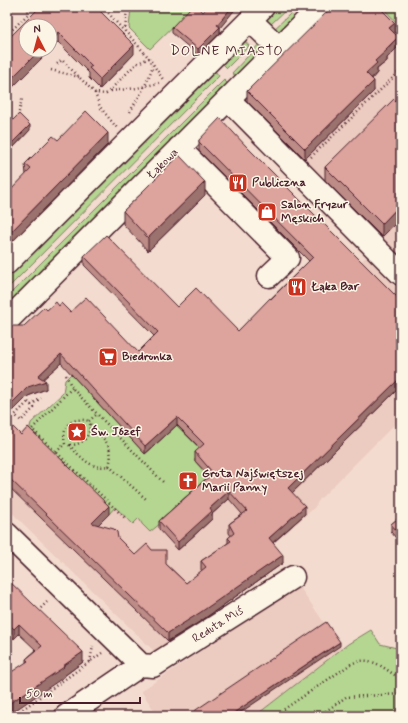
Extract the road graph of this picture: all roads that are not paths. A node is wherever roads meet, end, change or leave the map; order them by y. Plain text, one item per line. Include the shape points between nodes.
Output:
1 (320, 7) edge
2 (251, 13) edge
3 (279, 48) junction
4 (228, 99) junction
5 (179, 148) junction
6 (14, 250) edge
7 (401, 274) edge
8 (269, 276) dead end
9 (7, 321) edge
10 (7, 534) edge
11 (293, 577) dead end
12 (141, 665) junction
13 (66, 716) edge

1 - 3 street, Łąkowa
2 - 3 street
2 - 6 street
3 - 4 street, Łąkowa
4 - 5 street, Łąkowa
4 - 7 street
5 - 8 street via 288,258
5 - 9 street, Łąkowa
10 - 12 street
11 - 12 street, Reduta Miś via 153,666
12 - 13 street

